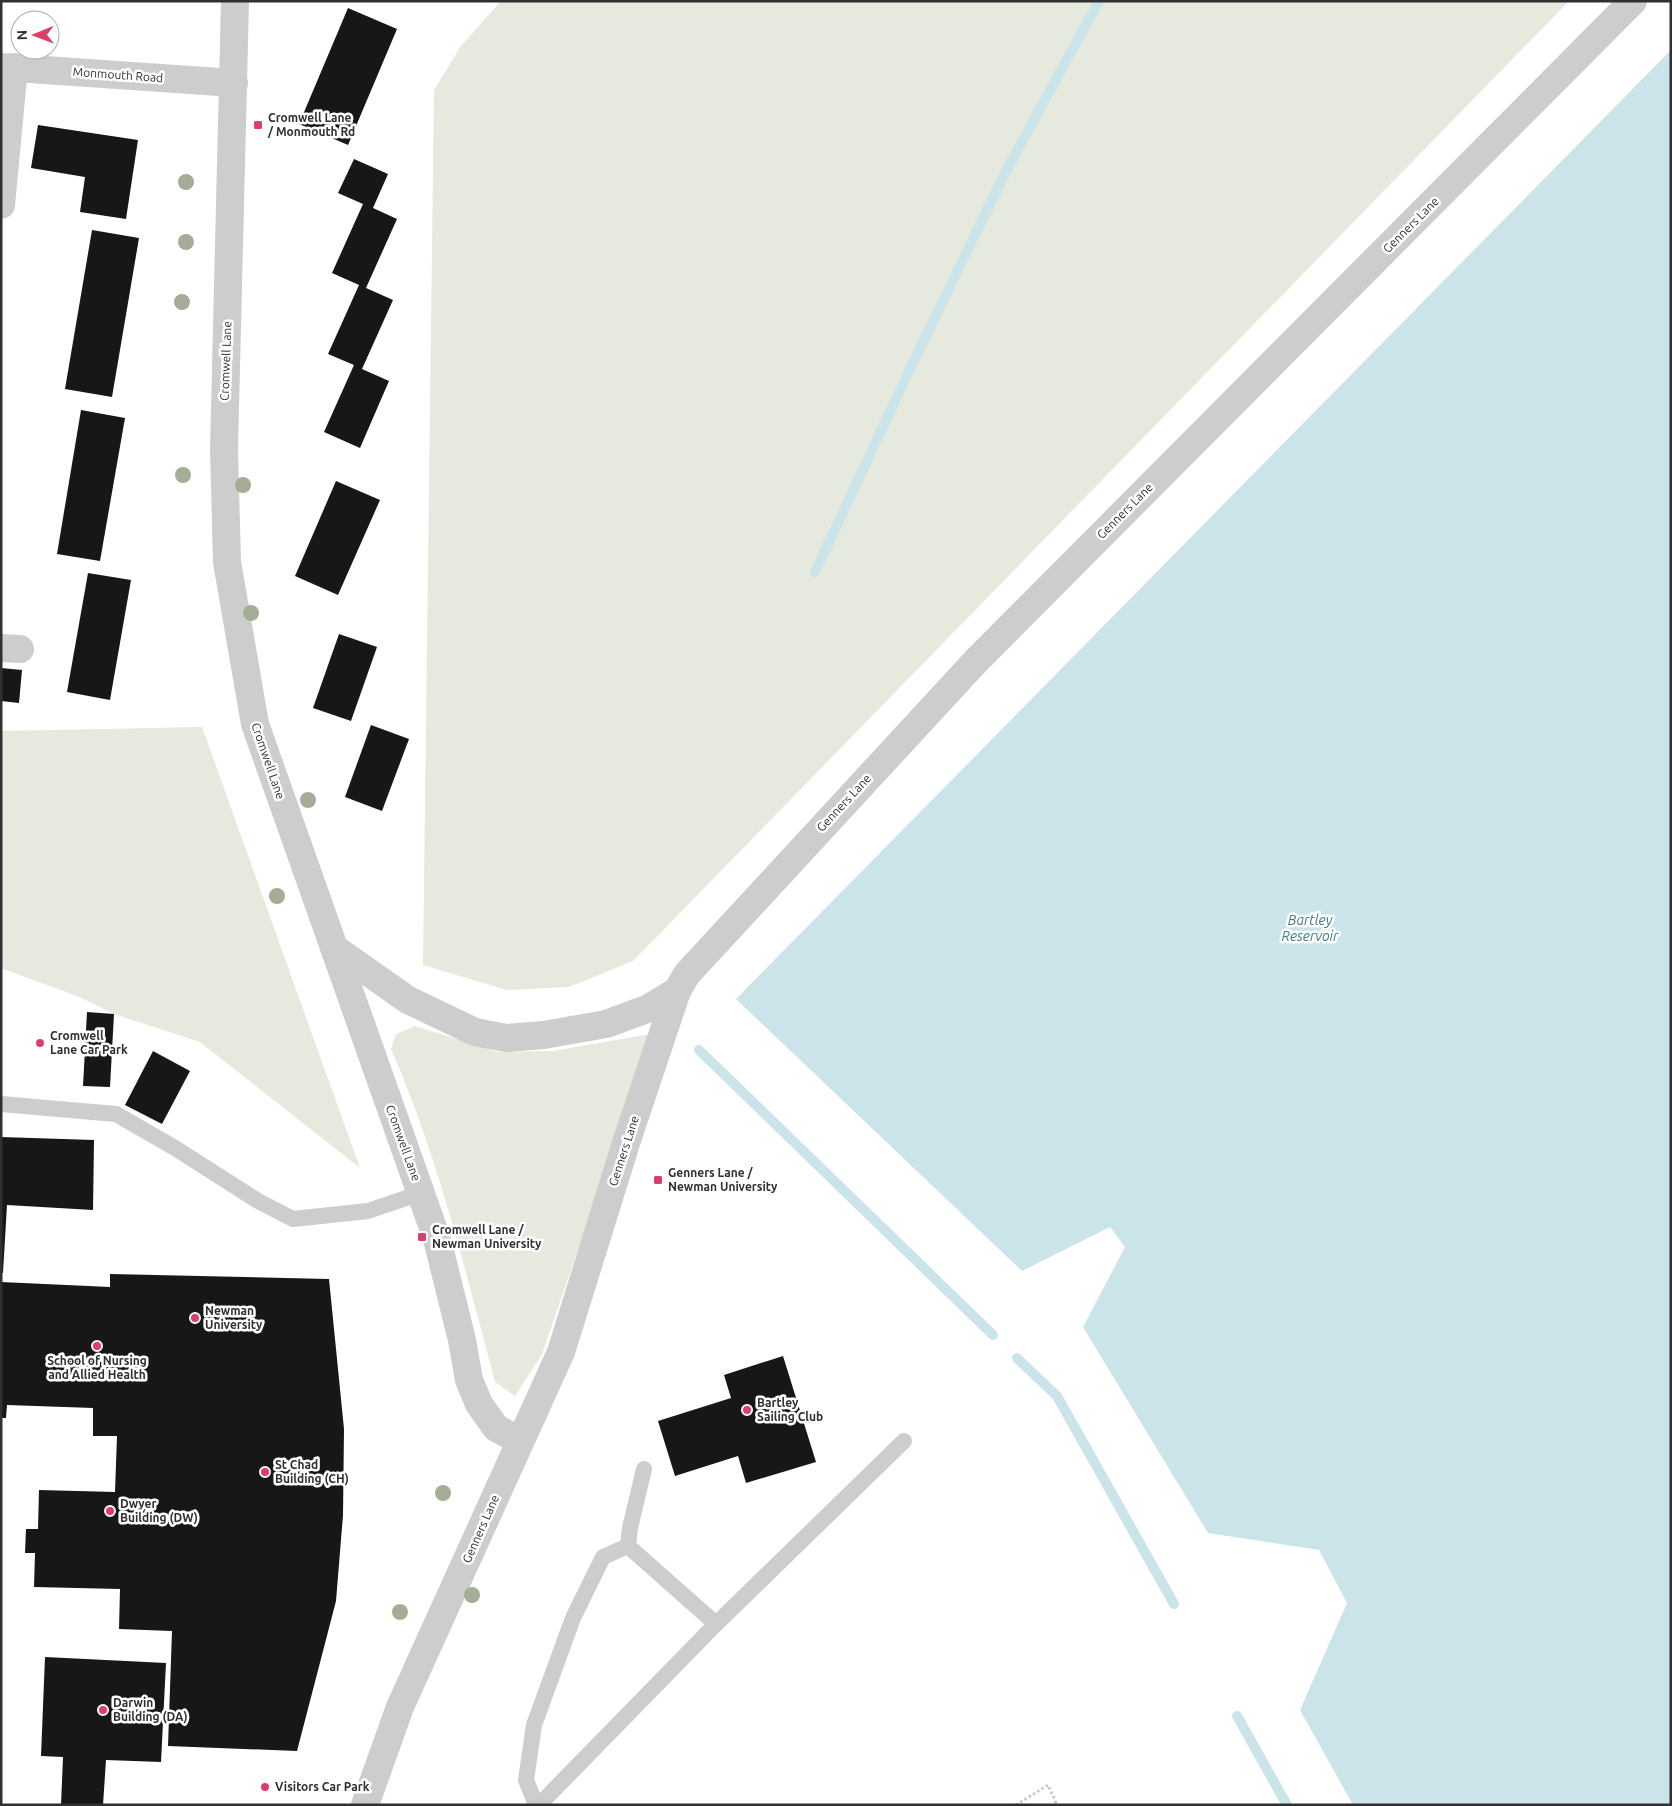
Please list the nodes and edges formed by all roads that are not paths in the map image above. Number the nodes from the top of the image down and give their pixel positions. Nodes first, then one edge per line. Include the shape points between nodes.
1 (235, 1) edge
2 (1633, 1) edge
3 (8, 67) edge
4 (234, 83) junction
5 (1, 205) edge
6 (334, 948) junction
7 (677, 991) junction
8 (1, 1104) edge
9 (421, 1193) junction
10 (520, 1441) junction
11 (904, 1441) dead end
12 (644, 1469) dead end
13 (628, 1546) junction
14 (716, 1624) junction
15 (365, 1805) edge
16 (537, 1805) edge

1 - 4 street, Cromwell Lane
2 - 7 street, Genners Lane via 976,660 687,974
3 - 4 street, Monmouth Road
3 - 5 street
4 - 6 street, Cromwell Lane via 224,448 227,562 255,724
6 - 7 street via 408,1000 475,1032 506,1038 606,1024 647,1009
6 - 9 street, Cromwell Lane
7 - 10 street, Genners Lane via 561,1352
8 - 9 lane via 116,1114 293,1219 368,1211
9 - 10 street, Cromwell Lane via 437,1238 469,1380 479,1404 496,1428
10 - 15 street, Genners Lane via 400,1707
11 - 14 lane
12 - 13 lane
13 - 14 lane
13 - 16 lane via 603,1557 573,1618 537,1716 526,1780
14 - 16 lane

